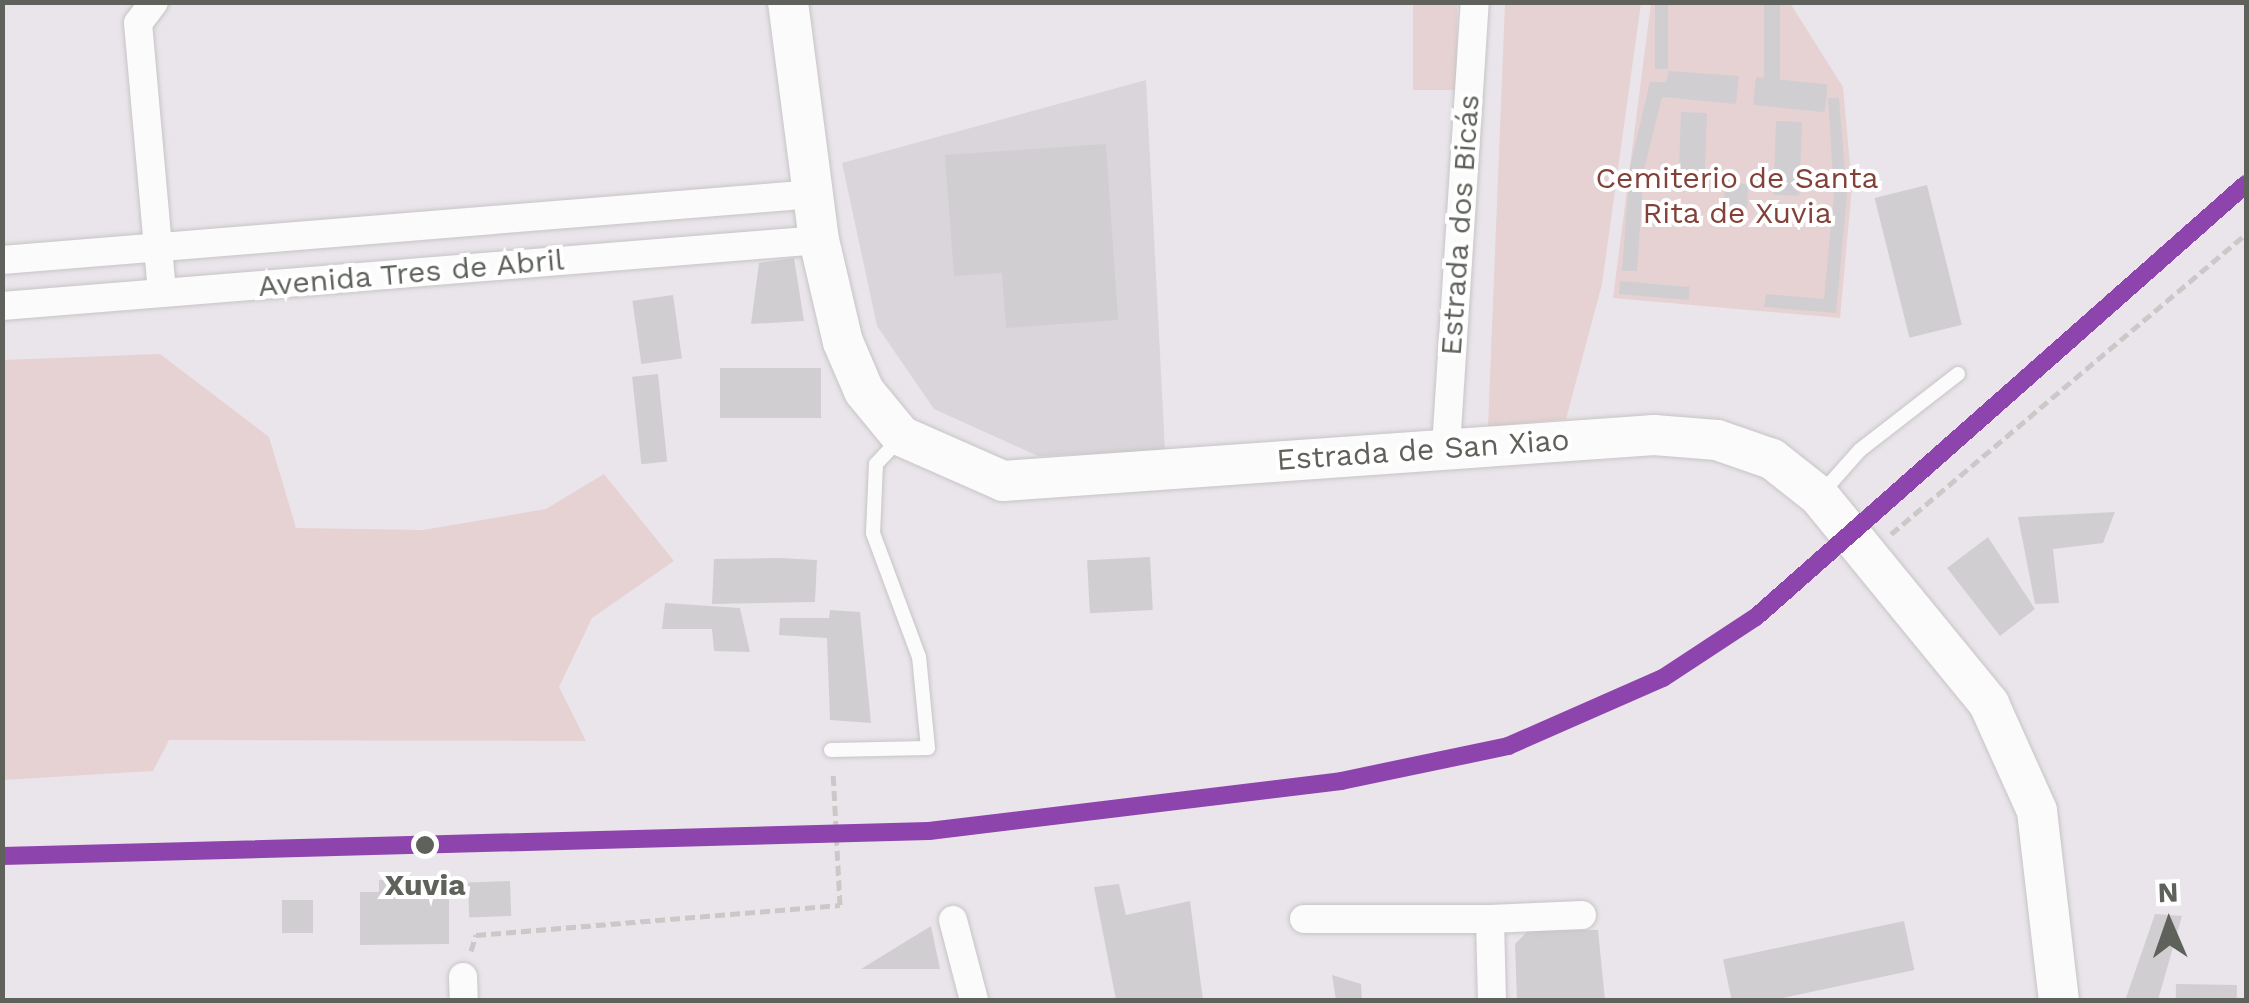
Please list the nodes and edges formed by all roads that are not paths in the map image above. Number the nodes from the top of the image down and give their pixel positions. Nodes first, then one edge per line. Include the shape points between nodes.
1 (154, 2) edge
2 (788, 2) edge
3 (1475, 2) edge
4 (814, 194) junction
5 (819, 240) junction
6 (156, 248) junction
7 (2, 260) edge
8 (162, 293) junction
9 (2, 306) edge
10 (1958, 374) dead end
11 (902, 436) junction
12 (1446, 447) junction
13 (1820, 496) junction
14 (831, 750) road end
15 (1582, 916) dead end
16 (1304, 919) dead end
17 (1490, 919) junction
18 (953, 920) dead end
19 (974, 1000) edge
20 (1492, 1000) edge
21 (2058, 1000) edge

1 - 6 street via 138,23
2 - 4 street, Estrada de San Xiao
3 - 12 street, Estrada dos Bicás
4 - 5 street, Estrada de San Xiao
4 - 6 street, Avenida Tres de Abril
5 - 8 street, Avenida Tres de Abril
5 - 11 street, Estrada de San Xiao via 843,342 864,391
6 - 7 street, Avenida Tres de Abril
6 - 8 street
8 - 9 street, Avenida Tres de Abril
10 - 13 lane via 1860,450
11 - 12 street, Estrada de San Xiao via 1003,481
11 - 14 lane via 876,464 873,533 919,657 928,748
12 - 13 street, Estrada de San Xiao via 1717,440 1772,459
13 - 21 street, Estrada de San Xiao via 1989,704 2037,811
15 - 17 street
16 - 17 street
17 - 20 street
18 - 19 street

